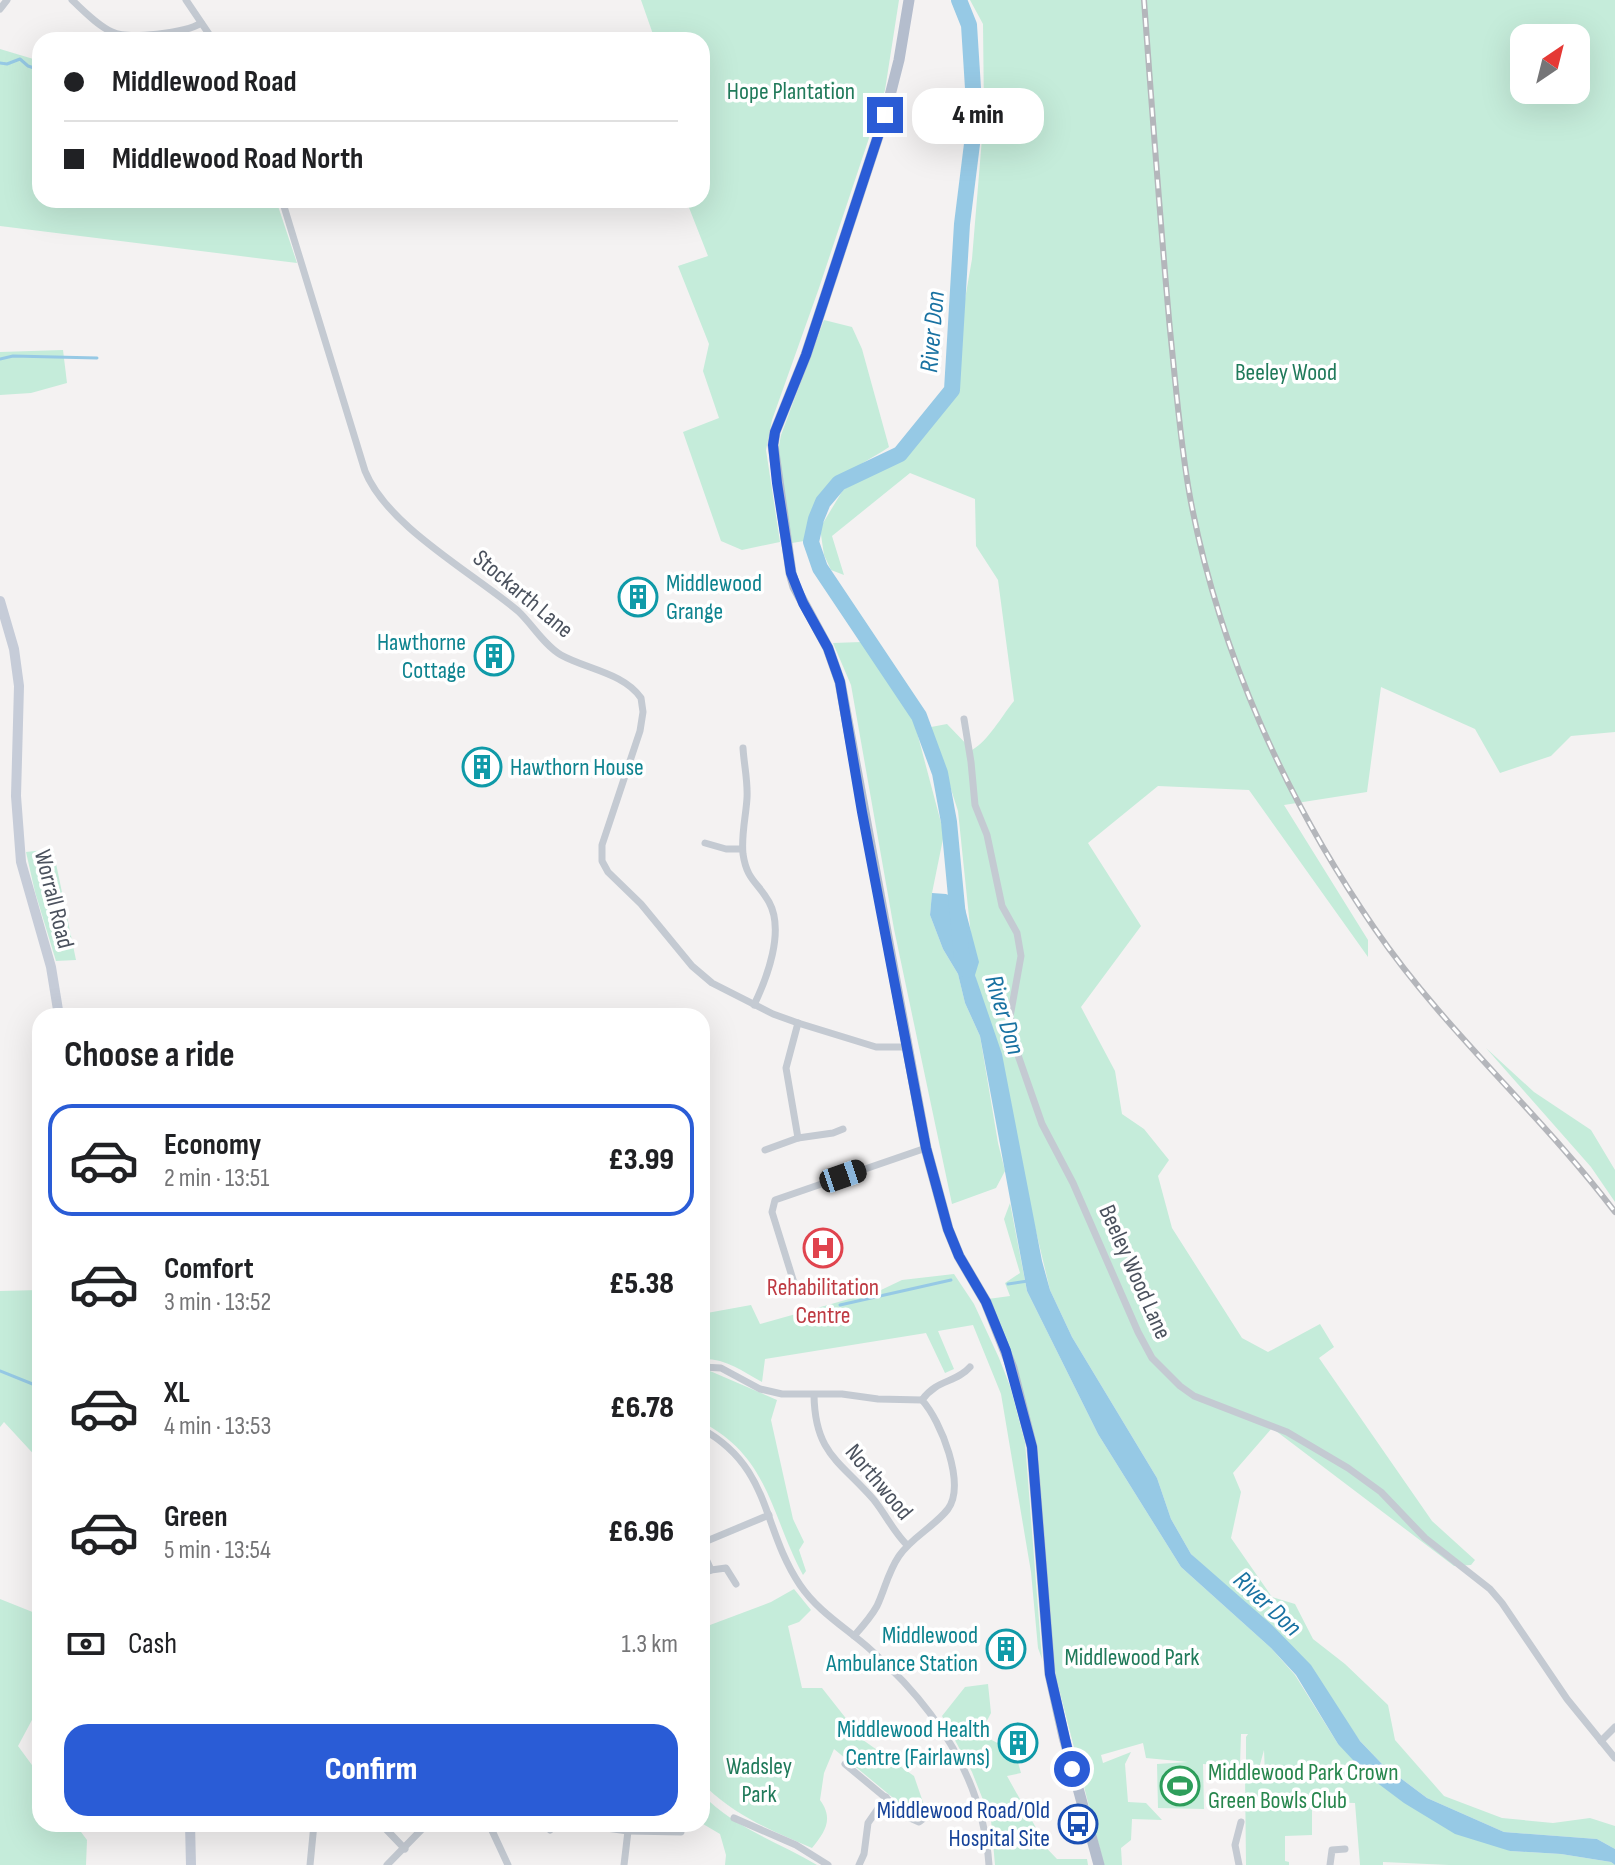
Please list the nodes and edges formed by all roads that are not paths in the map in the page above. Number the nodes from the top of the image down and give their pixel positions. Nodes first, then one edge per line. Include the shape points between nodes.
1 (7, 0) edge
2 (72, 0) edge
3 (186, 0) edge
4 (909, 0) edge
5 (0, 9) edge
6 (201, 23) junction
7 (113, 32) edge
8 (163, 32) edge
9 (207, 32) edge
10 (285, 208) edge
11 (0, 601) edge
12 (964, 719) dead end
13 (743, 748) dead end
14 (705, 843) dead end
15 (742, 849) junction
16 (754, 1005) junction
17 (58, 1008) edge
18 (798, 1023) junction
19 (907, 1047) junction
20 (843, 1129) dead end
21 (798, 1138) junction
22 (926, 1148) junction
23 (765, 1150) dead end
24 (795, 1286) dead end
25 (710, 1367) edge
26 (970, 1367) dead end
27 (814, 1395) junction
28 (922, 1400) junction
29 (710, 1434) edge
30 (769, 1515) junction
31 (710, 1540) edge
32 (907, 1545) junction
33 (711, 1570) edge
34 (736, 1584) dead end
35 (854, 1636) junction
36 (1615, 1727) edge
37 (1601, 1741) junction
38 (1615, 1758) edge
39 (845, 1764) dead end
40 (886, 1797) junction
41 (734, 1818) dead end
42 (923, 1819) dead end
43 (1241, 1822) dead end
44 (190, 1832) edge
45 (313, 1832) edge
46 (389, 1832) edge
47 (420, 1832) edge
48 (492, 1832) edge
49 (628, 1832) edge
50 (405, 1849) junction
51 (1345, 1849) dead end
52 (506, 1864) edge
53 (191, 1865) edge
54 (310, 1865) edge
55 (387, 1865) edge
56 (624, 1865) edge
57 (828, 1865) edge
58 (859, 1865) edge
59 (989, 1865) edge
60 (1099, 1865) edge
61 (1239, 1865) edge
62 (1330, 1865) edge

1 - 5 street
2 - 7 street
3 - 6 street
4 - 19 main road via 885,115 773,445 791,573 840,682
6 - 8 street
6 - 9 street
10 - 16 street, Stockarth Lane via 365,471 378,495 410,527 518,612 558,654 623,682 641,698 640,731 602,845 602,861 703,976
11 - 17 street, Worrall Road via 19,686 16,796 21,862
12 - 37 street, Beeley Wood Lane via 975,805 1021,956 1010,1017 1012,1038 1042,1124 1152,1358 1194,1396 1287,1432 1381,1492 1425,1538 1490,1589
13 - 15 street via 747,795
14 - 15 street
15 - 16 street via 751,882 769,903 774,927 769,969
16 - 18 street, Stockarth Lane
18 - 19 street, Stockarth Lane via 876,1047
18 - 21 street via 786,1068
19 - 22 main road
20 - 21 street
21 - 23 street
22 - 24 street via 775,1200 772,1212
22 - 60 main road via 948,1229 991,1313 1023,1406 1035,1469 1050,1674
25 - 27 street via 760,1389
26 - 28 street via 932,1388
27 - 28 street
27 - 32 street, Northwood via 816,1422 831,1458 876,1503
28 - 32 street via 935,1417 955,1493 946,1512
29 - 30 street via 746,1466
30 - 31 street
30 - 35 street via 800,1585
32 - 35 street via 887,1576 877,1606
33 - 34 street via 726,1568
35 - 59 street via 915,1694 951,1744 978,1803
36 - 37 street
37 - 38 street, Beeley Wood Lane
39 - 40 street
40 - 42 street via 914,1821
40 - 58 street via 868,1823
41 - 57 street
43 - 61 street via 1235,1845
44 - 53 street
45 - 54 street
46 - 50 street
47 - 50 street
48 - 52 street
49 - 56 street
50 - 55 street
51 - 62 street via 1332,1850

